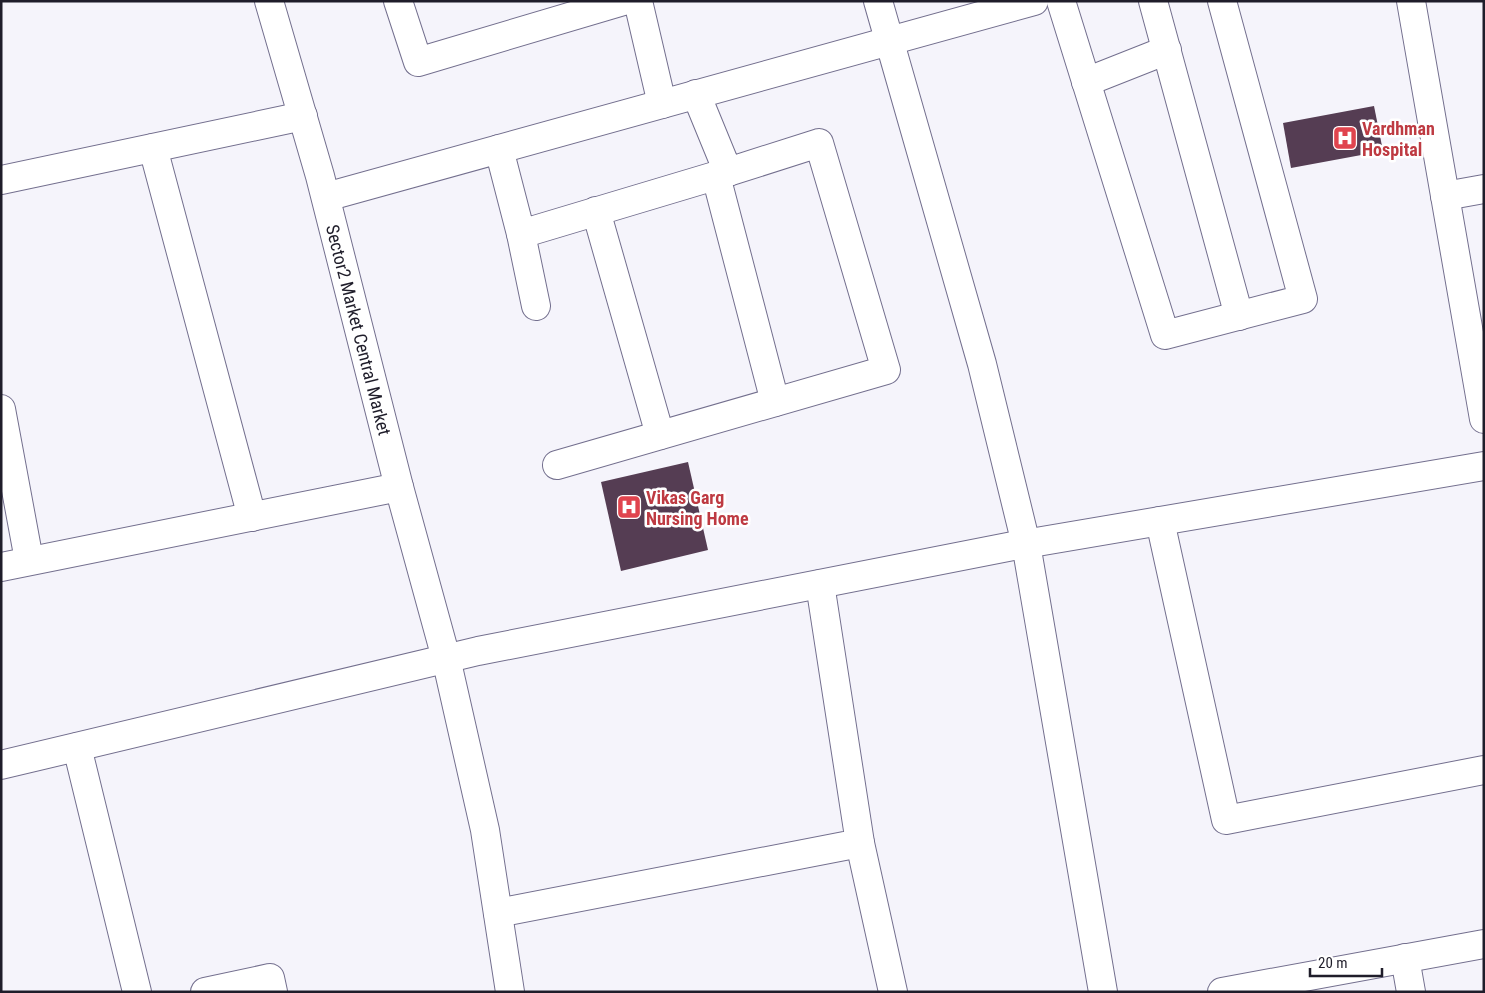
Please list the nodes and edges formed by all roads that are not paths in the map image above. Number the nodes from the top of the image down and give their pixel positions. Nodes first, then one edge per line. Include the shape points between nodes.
1 (269, 1) edge
2 (398, 1) edge
3 (623, 1) edge
4 (638, 1) edge
5 (878, 1) edge
6 (1034, 1) edge
7 (1061, 1) edge
8 (1153, 1) edge
9 (1222, 1) edge
10 (1411, 1) edge
11 (890, 40) junction
12 (1167, 50) junction
13 (1086, 82) junction
14 (696, 94) junction
15 (662, 104) junction
16 (303, 116) junction
17 (153, 148) junction
18 (499, 149) junction
19 (722, 174) junction
20 (1, 180) edge
21 (1484, 188) edge
22 (1445, 196) junction
23 (326, 197) junction
24 (596, 211) junction
25 (521, 234) junction
26 (536, 306) dead end
27 (1239, 316) junction
28 (776, 402) junction
29 (1, 409) edge
30 (1484, 419) edge
31 (660, 436) junction
32 (557, 465) dead end
33 (1484, 466) edge
34 (399, 487) junction
35 (252, 517) junction
36 (1160, 521) junction
37 (1026, 544) junction
38 (29, 560) junction
39 (1, 567) edge
40 (820, 584) junction
41 (446, 658) junction
42 (77, 747) junction
43 (1, 765) edge
44 (1484, 770) edge
45 (860, 843) junction
46 (498, 913) junction
47 (1484, 944) edge
48 (1405, 958) junction
49 (137, 992) edge
50 (206, 992) edge
51 (273, 992) edge
52 (510, 992) edge
53 (893, 992) edge
54 (1103, 992) edge
55 (1222, 992) edge
56 (1411, 992) edge

1 - 16 street, Sector2 Market Central Market
2 - 3 street via 418,62
4 - 15 street
5 - 11 street
6 - 11 street
7 - 13 street
8 - 12 street
9 - 27 street via 1303,299
10 - 22 street
11 - 14 street
11 - 37 street via 982,364
12 - 13 street
12 - 27 street
13 - 27 street via 1165,335
14 - 15 street
14 - 19 street
15 - 18 street
16 - 17 street
16 - 23 street, Sector2 Market Central Market
17 - 20 street
17 - 35 street
18 - 23 street
18 - 25 street
19 - 24 street
19 - 28 street
19 - 28 street via 819,143 886,370
21 - 22 street
22 - 30 street
23 - 34 street, Sector2 Market Central Market
24 - 25 street
24 - 31 street
25 - 26 street
28 - 31 street
29 - 38 street
31 - 32 street
33 - 36 street
34 - 35 street
34 - 41 street, Sector2 Market Central Market
35 - 38 street
36 - 37 street
36 - 44 street via 1226,820
37 - 40 street
37 - 54 street
38 - 39 street
40 - 41 street
40 - 45 street
41 - 42 street
41 - 46 street, Sector2 Market Central Market via 485,830
42 - 43 street
42 - 49 street
45 - 46 street
45 - 53 street
46 - 52 street, Sector2 Market Central Market
47 - 48 street
48 - 55 street
48 - 56 street
50 - 51 street via 270,978

